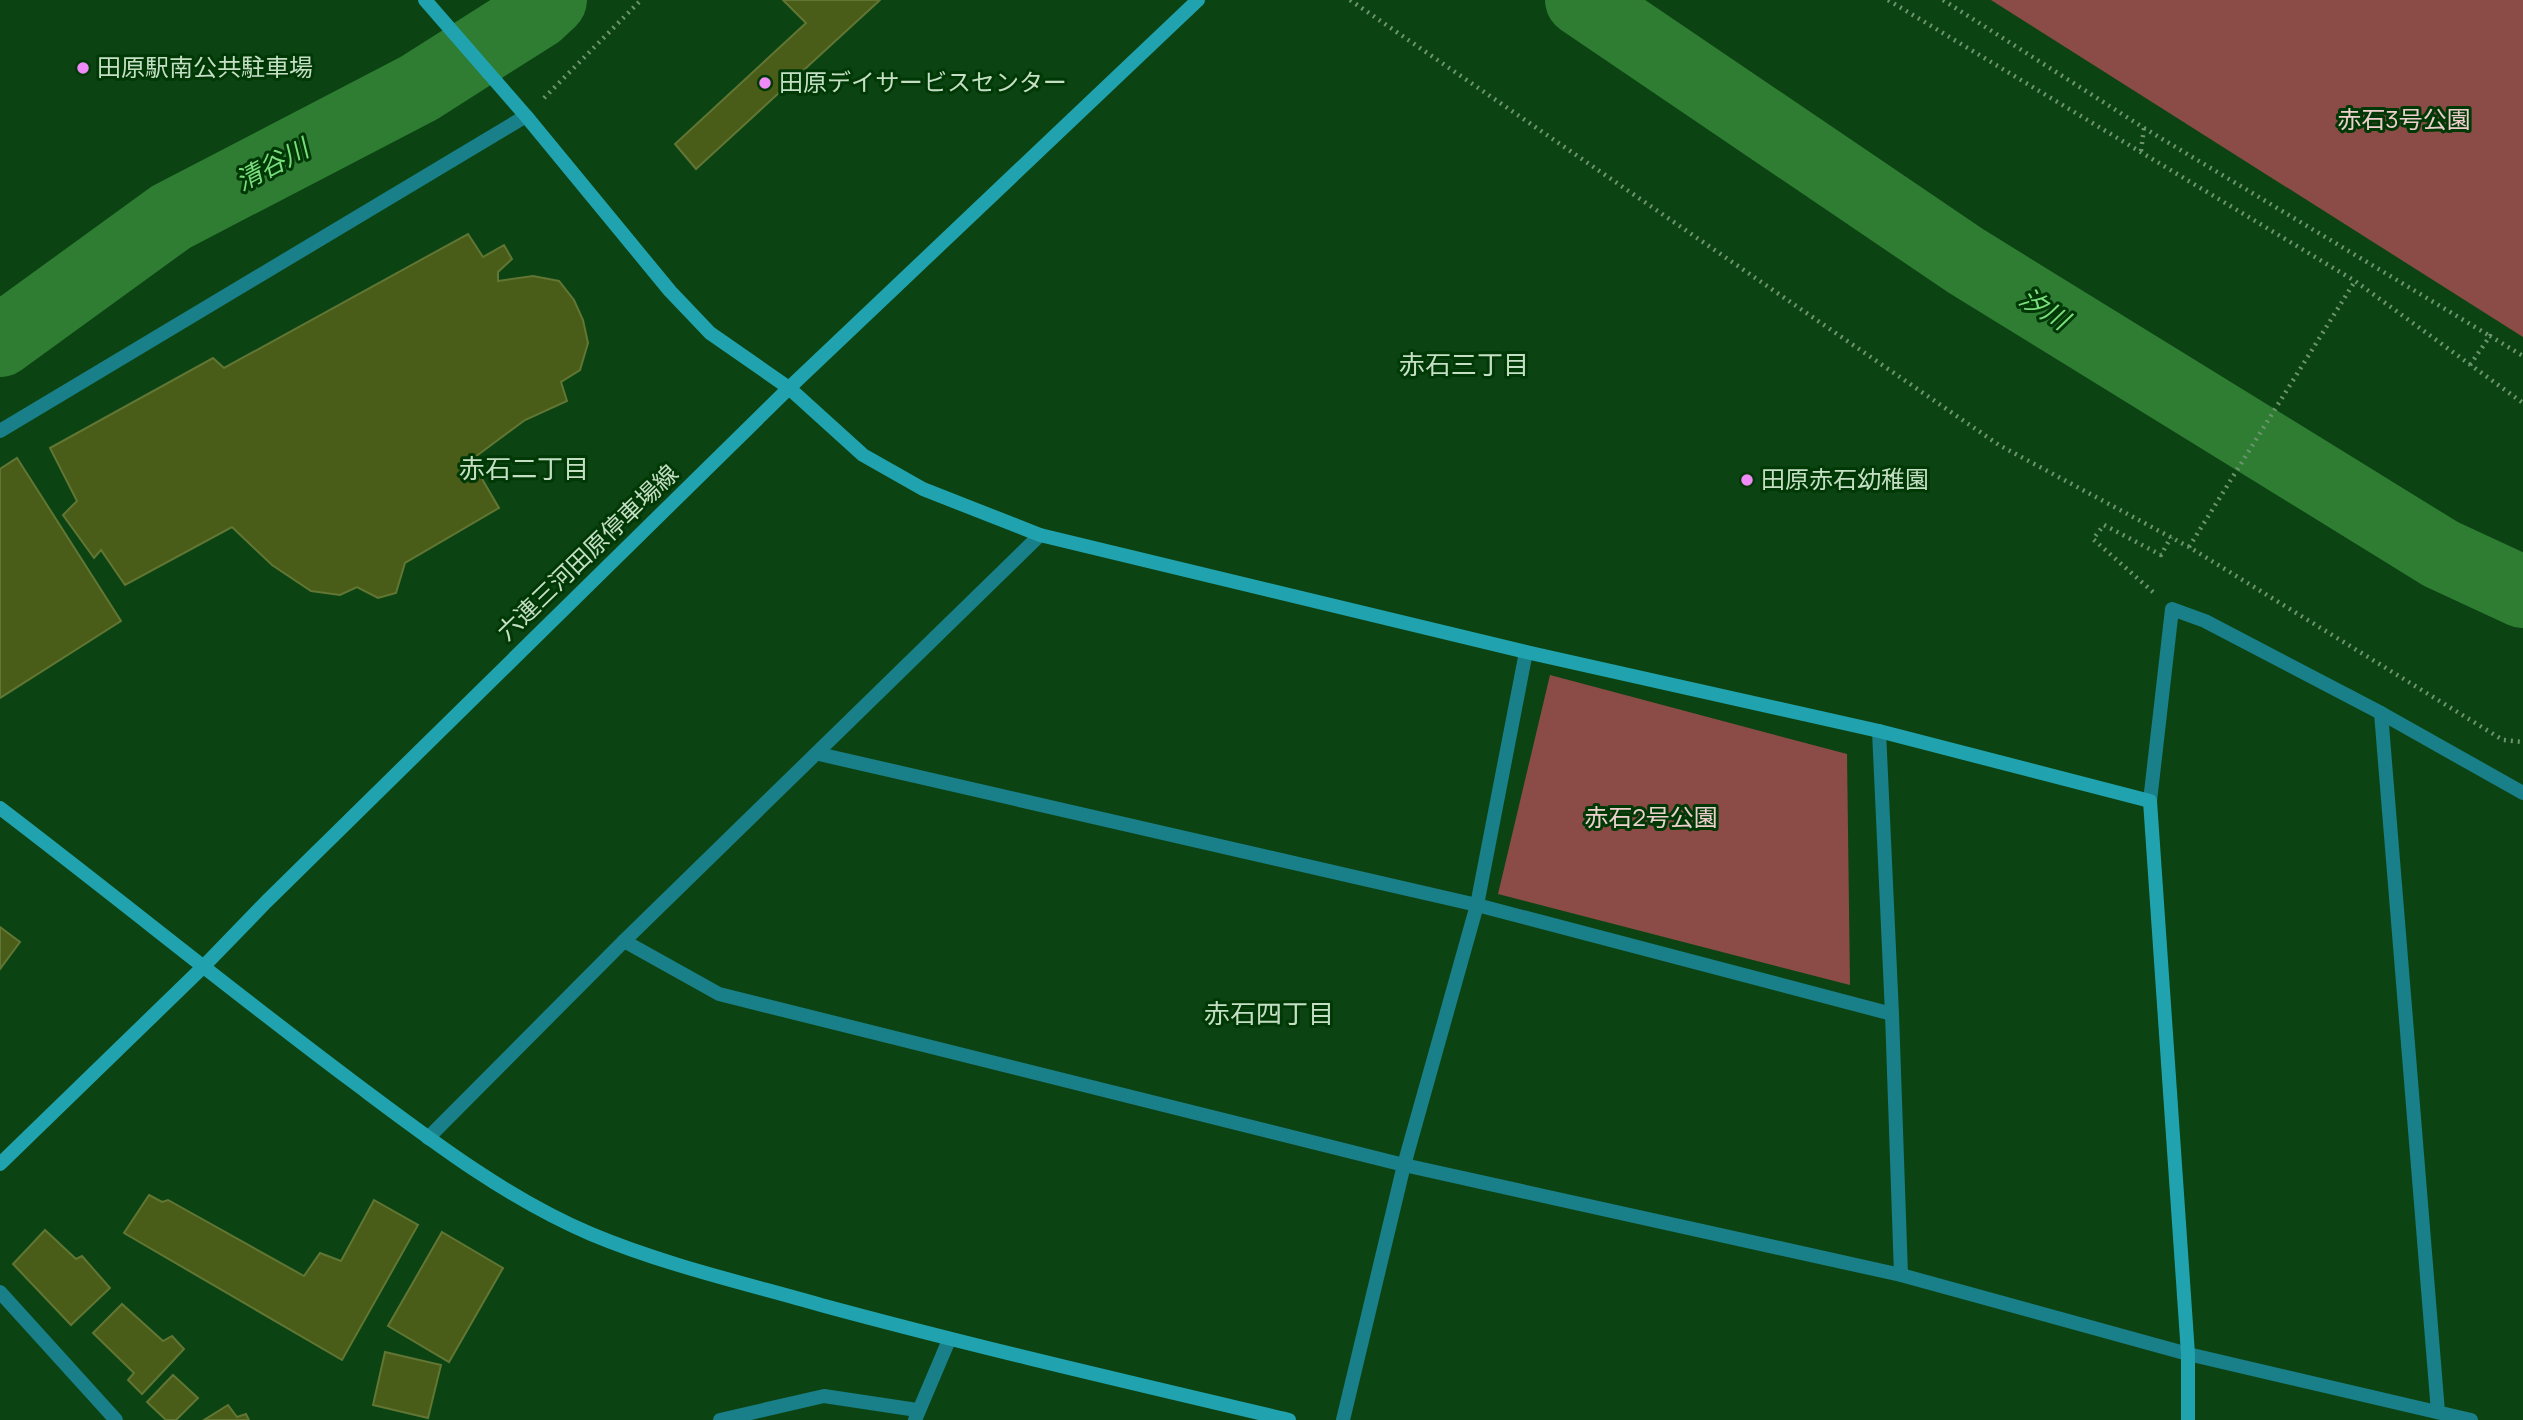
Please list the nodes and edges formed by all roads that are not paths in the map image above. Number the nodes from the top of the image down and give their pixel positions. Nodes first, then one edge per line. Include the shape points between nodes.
1 (1198, 0) edge
2 (426, 1) edge
3 (526, 116) junction
4 (789, 388) junction
5 (0, 431) edge
6 (1040, 535) junction
7 (1526, 653) junction
8 (2381, 713) junction
9 (1879, 731) junction
10 (818, 754) junction
11 (2523, 793) edge
12 (2150, 801) junction
13 (0, 808) edge
14 (1476, 905) junction
15 (624, 941) junction
16 (204, 966) junction
17 (1892, 1014) junction
18 (428, 1138) junction
19 (0, 1164) edge
20 (1404, 1164) junction
21 (1901, 1275) junction
22 (0, 1292) edge
23 (949, 1340) junction
24 (2188, 1354) junction
25 (2438, 1412) junction
26 (916, 1415) edge
27 (116, 1420) edge
28 (720, 1420) edge
29 (1289, 1420) edge
30 (1343, 1420) edge
31 (2188, 1420) edge
32 (2470, 1420) edge

1 - 4 street, 六連三河田原停車場線
2 - 3 street
3 - 4 street via 702,325
3 - 5 street
4 - 6 street via 863,455 923,489
4 - 16 street, 六連三河田原停車場線
6 - 7 street
6 - 10 street
7 - 9 street
7 - 14 street
8 - 11 street
8 - 12 street via 2205,621 2172,609
8 - 25 street
9 - 12 street
9 - 17 street
10 - 14 street
10 - 15 street
12 - 24 street
13 - 16 street
14 - 17 street
14 - 20 street
15 - 18 street
15 - 20 street via 719,994
16 - 18 street
16 - 19 street, 六連三河田原停車場線
17 - 21 street
18 - 23 street via 514,1194 589,1233 677,1265
20 - 21 street
20 - 30 street
21 - 24 street
22 - 27 street
23 - 26 street
23 - 29 street
24 - 25 street
24 - 31 street
25 - 32 street
26 - 28 street via 824,1396

